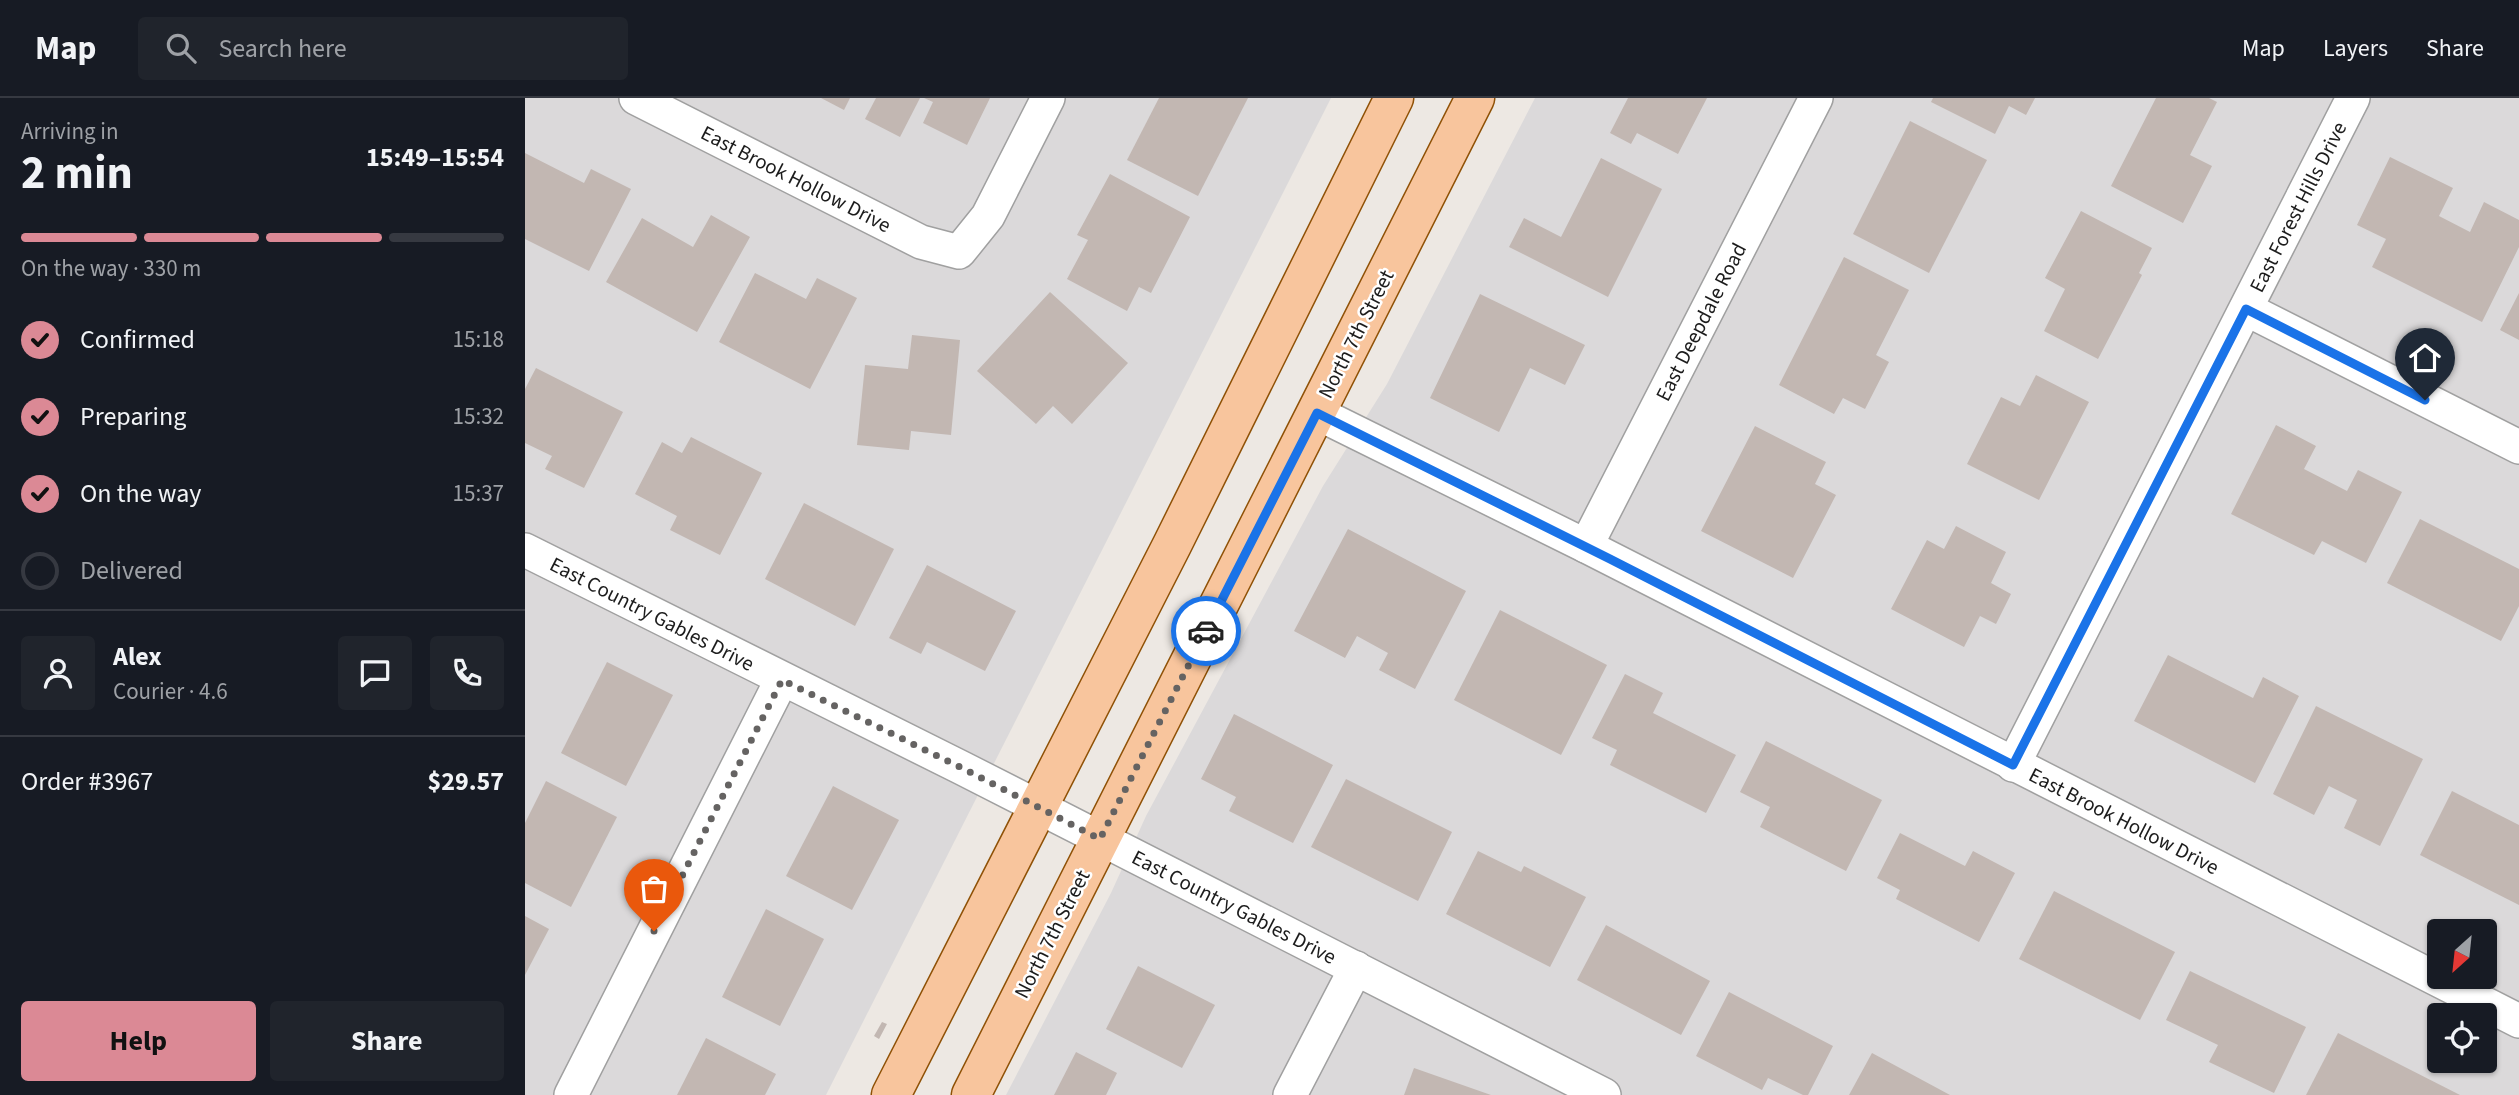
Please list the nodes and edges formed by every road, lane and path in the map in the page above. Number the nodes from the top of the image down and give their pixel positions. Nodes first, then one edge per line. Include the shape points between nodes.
1 (636, 98) edge
2 (1048, 98) edge
3 (1394, 98) edge
4 (1475, 98) edge
5 (1816, 98) edge
6 (2353, 98) edge
7 (2246, 309) junction
8 (1317, 413) junction
9 (2519, 447) edge
10 (1586, 547) junction
11 (525, 550) edge
12 (782, 680) junction
13 (2013, 765) junction
14 (1038, 807) junction
15 (1100, 839) junction
16 (1356, 968) junction
17 (2519, 1021) edge
18 (571, 1095) edge
19 (891, 1095) edge
20 (971, 1095) edge
21 (1290, 1095) edge
22 (1604, 1095) edge

1 - 2 street, East Brook Hollow Drive via 921,242 959,252 988,216
3 - 14 main road
4 - 8 main road, North 7th Street
5 - 10 street, East Deepdale Road
6 - 7 street, East Forest Hills Drive
7 - 9 street
7 - 13 street, East Forest Hills Drive
8 - 10 street, East Brook Hollow Drive
8 - 15 main road, North 7th Street
10 - 13 street, East Brook Hollow Drive
11 - 12 street, East Country Gables Drive
12 - 14 street, East Country Gables Drive
12 - 18 street
13 - 17 street, East Brook Hollow Drive
14 - 15 street, East Country Gables Drive
14 - 19 main road
15 - 16 street, East Country Gables Drive
15 - 20 main road, North 7th Street
16 - 21 street
16 - 22 street, East Country Gables Drive

